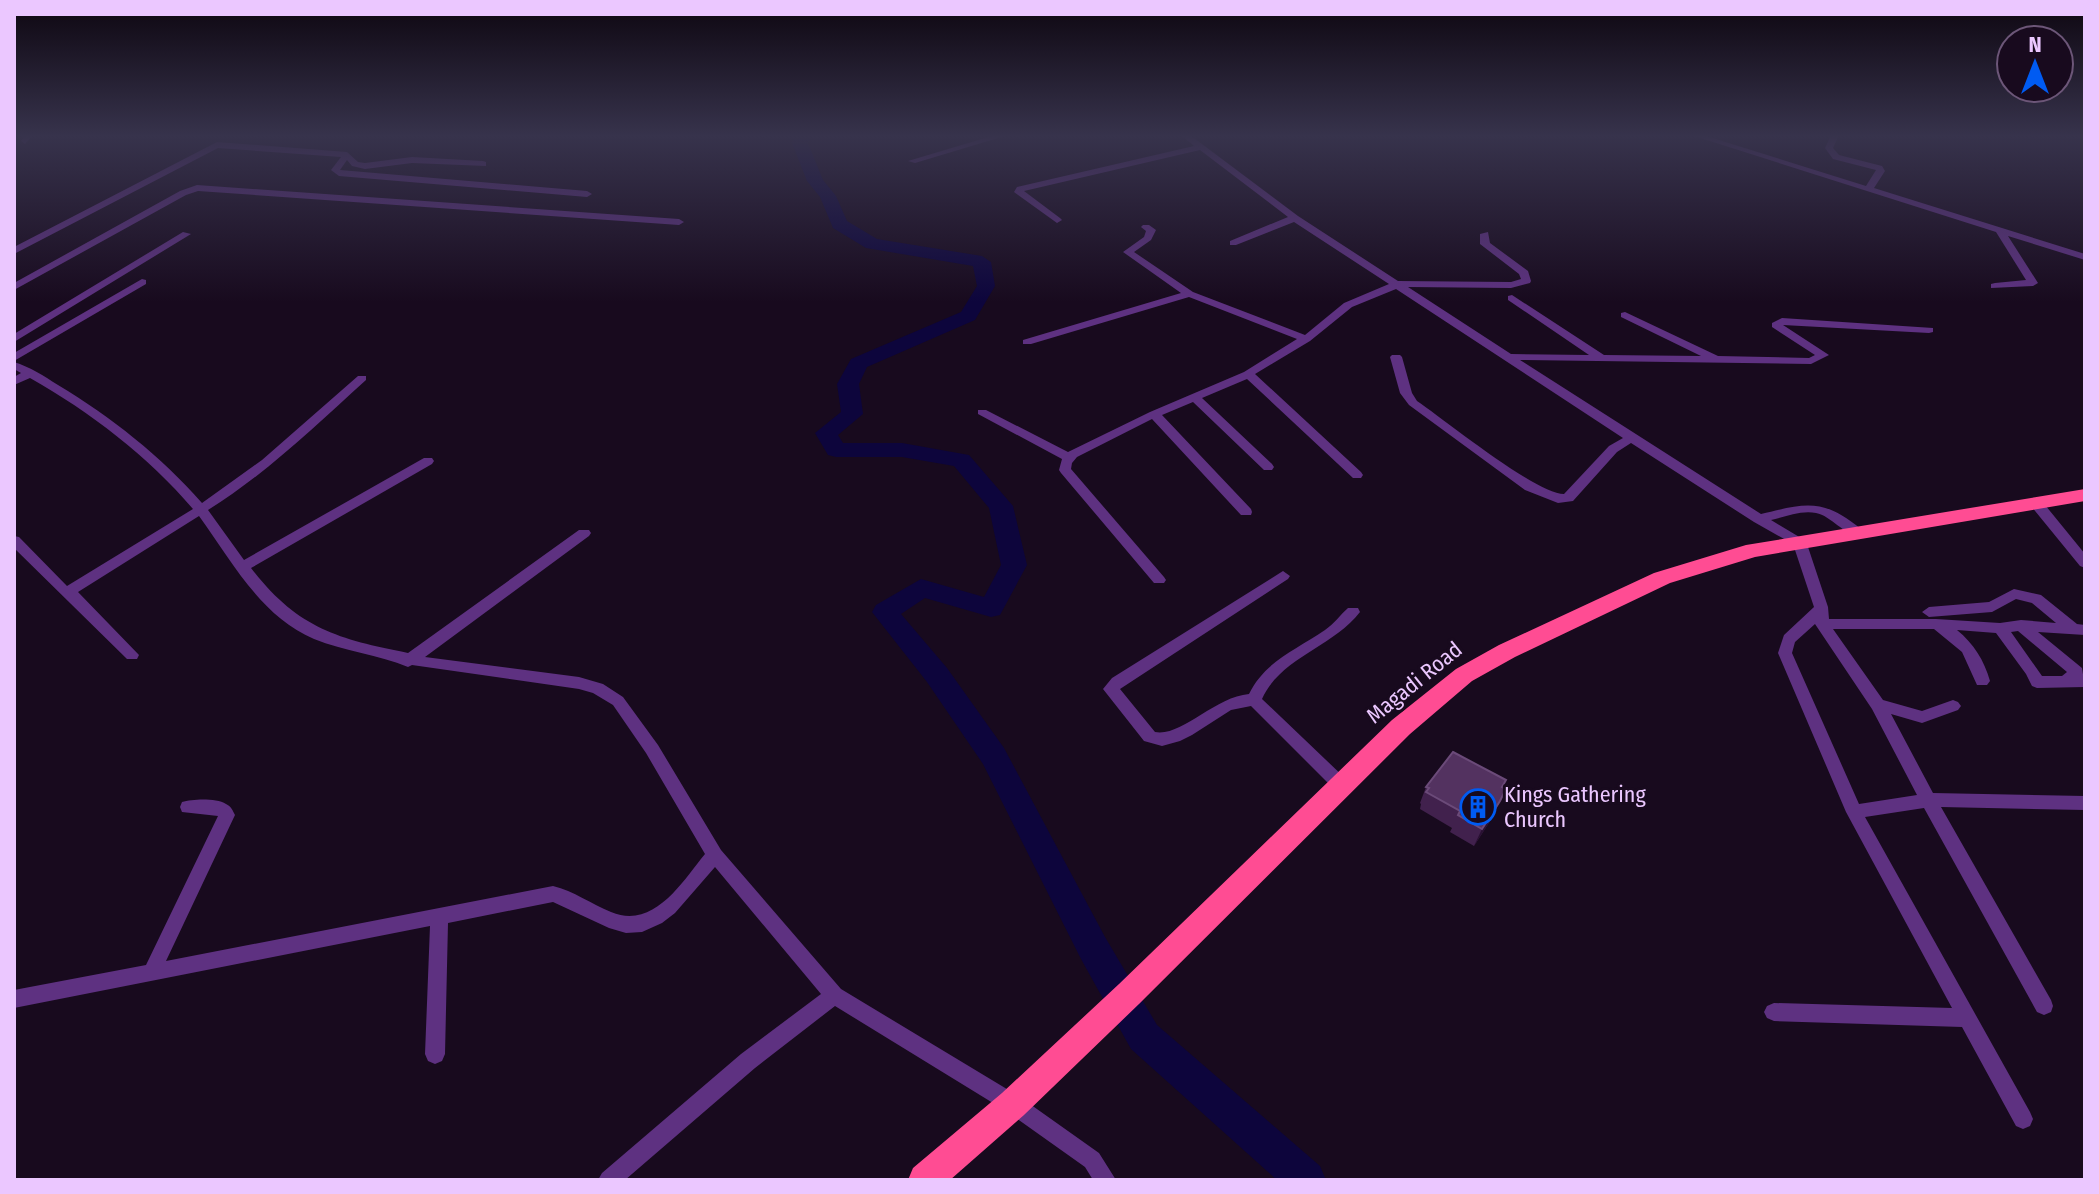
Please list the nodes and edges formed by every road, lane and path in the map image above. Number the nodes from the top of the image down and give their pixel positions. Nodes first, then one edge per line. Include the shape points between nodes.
1 (129, 191) edge
2 (189, 191) edge
3 (236, 191) edge
4 (548, 191) edge
5 (1019, 191) edge
6 (1259, 191) edge
7 (1878, 191) edge
8 (587, 194) dead end
9 (1295, 218) junction
10 (1057, 220) dead end
11 (679, 222) dead end
12 (1146, 227) dead end
13 (1999, 229) junction
14 (186, 234) dead end
15 (1485, 234) dead end
16 (1233, 243) dead end
17 (14, 251) edge
18 (2085, 257) edge
19 (142, 282) dead end
20 (1399, 284) junction
21 (1995, 286) dead end
22 (14, 287) edge
23 (1189, 294) junction
24 (1512, 298) dead end
25 (1625, 315) dead end
26 (1929, 330) dead end
27 (14, 339) edge
28 (1306, 339) junction
29 (1027, 342) dead end
30 (1506, 355) junction
31 (1396, 357) dead end
32 (14, 358) edge
33 (1603, 359) junction
34 (1718, 360) junction
35 (14, 365) edge
36 (30, 373) junction
37 (1248, 374) junction
38 (362, 378) dead end
39 (14, 382) edge
40 (1196, 398) junction
41 (982, 412) dead end
42 (1154, 414) junction
43 (1631, 438) junction
44 (1069, 458) junction
45 (428, 461) dead end
46 (1268, 467) dead end
47 (1357, 475) dead end
48 (2085, 495) edge
49 (2036, 503) junction
50 (200, 508) junction
51 (1246, 512) dead end
52 (1759, 519) junction
53 (1856, 532) junction
54 (584, 533) dead end
55 (14, 540) edge
56 (1799, 541) junction
57 (2085, 563) edge
58 (241, 568) junction
59 (1283, 576) dead end
60 (1159, 580) dead end
61 (66, 593) junction
62 (1992, 607) junction
63 (1353, 612) dead end
64 (1821, 615) junction
65 (1932, 618) junction
66 (2011, 626) junction
67 (2081, 631) edge
68 (132, 655) dead end
69 (408, 661) junction
70 (2066, 680) junction
71 (1982, 681) dead end
72 (2085, 681) edge
73 (2085, 689) edge
74 (1254, 700) junction
75 (1878, 705) junction
76 (1953, 706) dead end
77 (1341, 785) junction
78 (1928, 800) junction
79 (2085, 803) edge
80 (188, 807) dead end
81 (1854, 812) junction
82 (715, 855) junction
83 (439, 915) junction
84 (152, 971) junction
85 (834, 995) junction
86 (14, 999) edge
87 (2044, 1006) dead end
88 (1774, 1012) dead end
89 (1968, 1018) junction
90 (435, 1054) dead end
91 (1013, 1104) junction
92 (2023, 1119) dead end
93 (609, 1180) edge
94 (925, 1180) edge
95 (1105, 1180) edge

1 - 17 street
2 - 22 street
3 - 11 street
4 - 8 street
5 - 10 street
6 - 9 street
7 - 13 street
9 - 16 street
9 - 20 street
12 - 23 street via 1151,230 1148,238 1126,251
13 - 18 street
13 - 21 street via 2033,283
14 - 27 street
15 - 20 street via 1485,244 1524,273 1526,281
19 - 32 street
20 - 28 street via 1348,305
20 - 30 street
23 - 28 street
23 - 29 street
24 - 33 street
25 - 34 street
26 - 34 street via 1782,321 1777,322 1779,328 1823,355 1811,361
28 - 37 street
30 - 33 street
30 - 43 street
31 - 43 street via 1413,403 1548,497 1568,498 1613,449
33 - 34 street
35 - 36 street
36 - 39 street
36 - 50 street via 148,455
37 - 40 street
37 - 47 street
38 - 50 street via 266,463
40 - 42 street
40 - 46 street
41 - 44 street
42 - 44 street
42 - 51 street
43 - 52 street
44 - 60 street via 1065,470
45 - 58 street
48 - 49 highway, Magadi Road
49 - 53 highway, Magadi Road
49 - 57 street
50 - 58 street
50 - 61 street
52 - 53 street via 1818,507
52 - 56 street
53 - 56 highway, Magadi Road
54 - 69 street
55 - 61 street
56 - 64 street
56 - 77 highway, Magadi Road via 1662,578 1507,651 1464,675
58 - 69 street via 285,614 310,631
59 - 74 street via 1111,687 1158,741 1171,740 1224,704
61 - 68 street
62 - 65 street
62 - 66 street
62 - 67 street via 2014,594 2028,596
63 - 74 street via 1280,664 1259,684
64 - 65 street
64 - 75 street
64 - 81 street via 1791,635 1785,653
65 - 66 street
65 - 71 street via 1973,655
66 - 67 street
66 - 70 street via 2037,682
66 - 70 street via 2077,672
69 - 82 street via 598,688 618,701
70 - 72 street
70 - 73 street
74 - 77 street
75 - 76 street via 1922,717
75 - 78 street
77 - 91 highway, Magadi Road
78 - 79 street
78 - 81 street
78 - 87 street
80 - 84 street via 222,809 227,815
81 - 89 street
82 - 83 street via 657,919 638,926 609,920 569,897 553,894
82 - 85 street
83 - 84 street
83 - 90 street
84 - 86 street
85 - 91 street
85 - 93 street
88 - 89 street
89 - 92 street
91 - 94 highway, Magadi Road
91 - 95 street via 1092,1160

